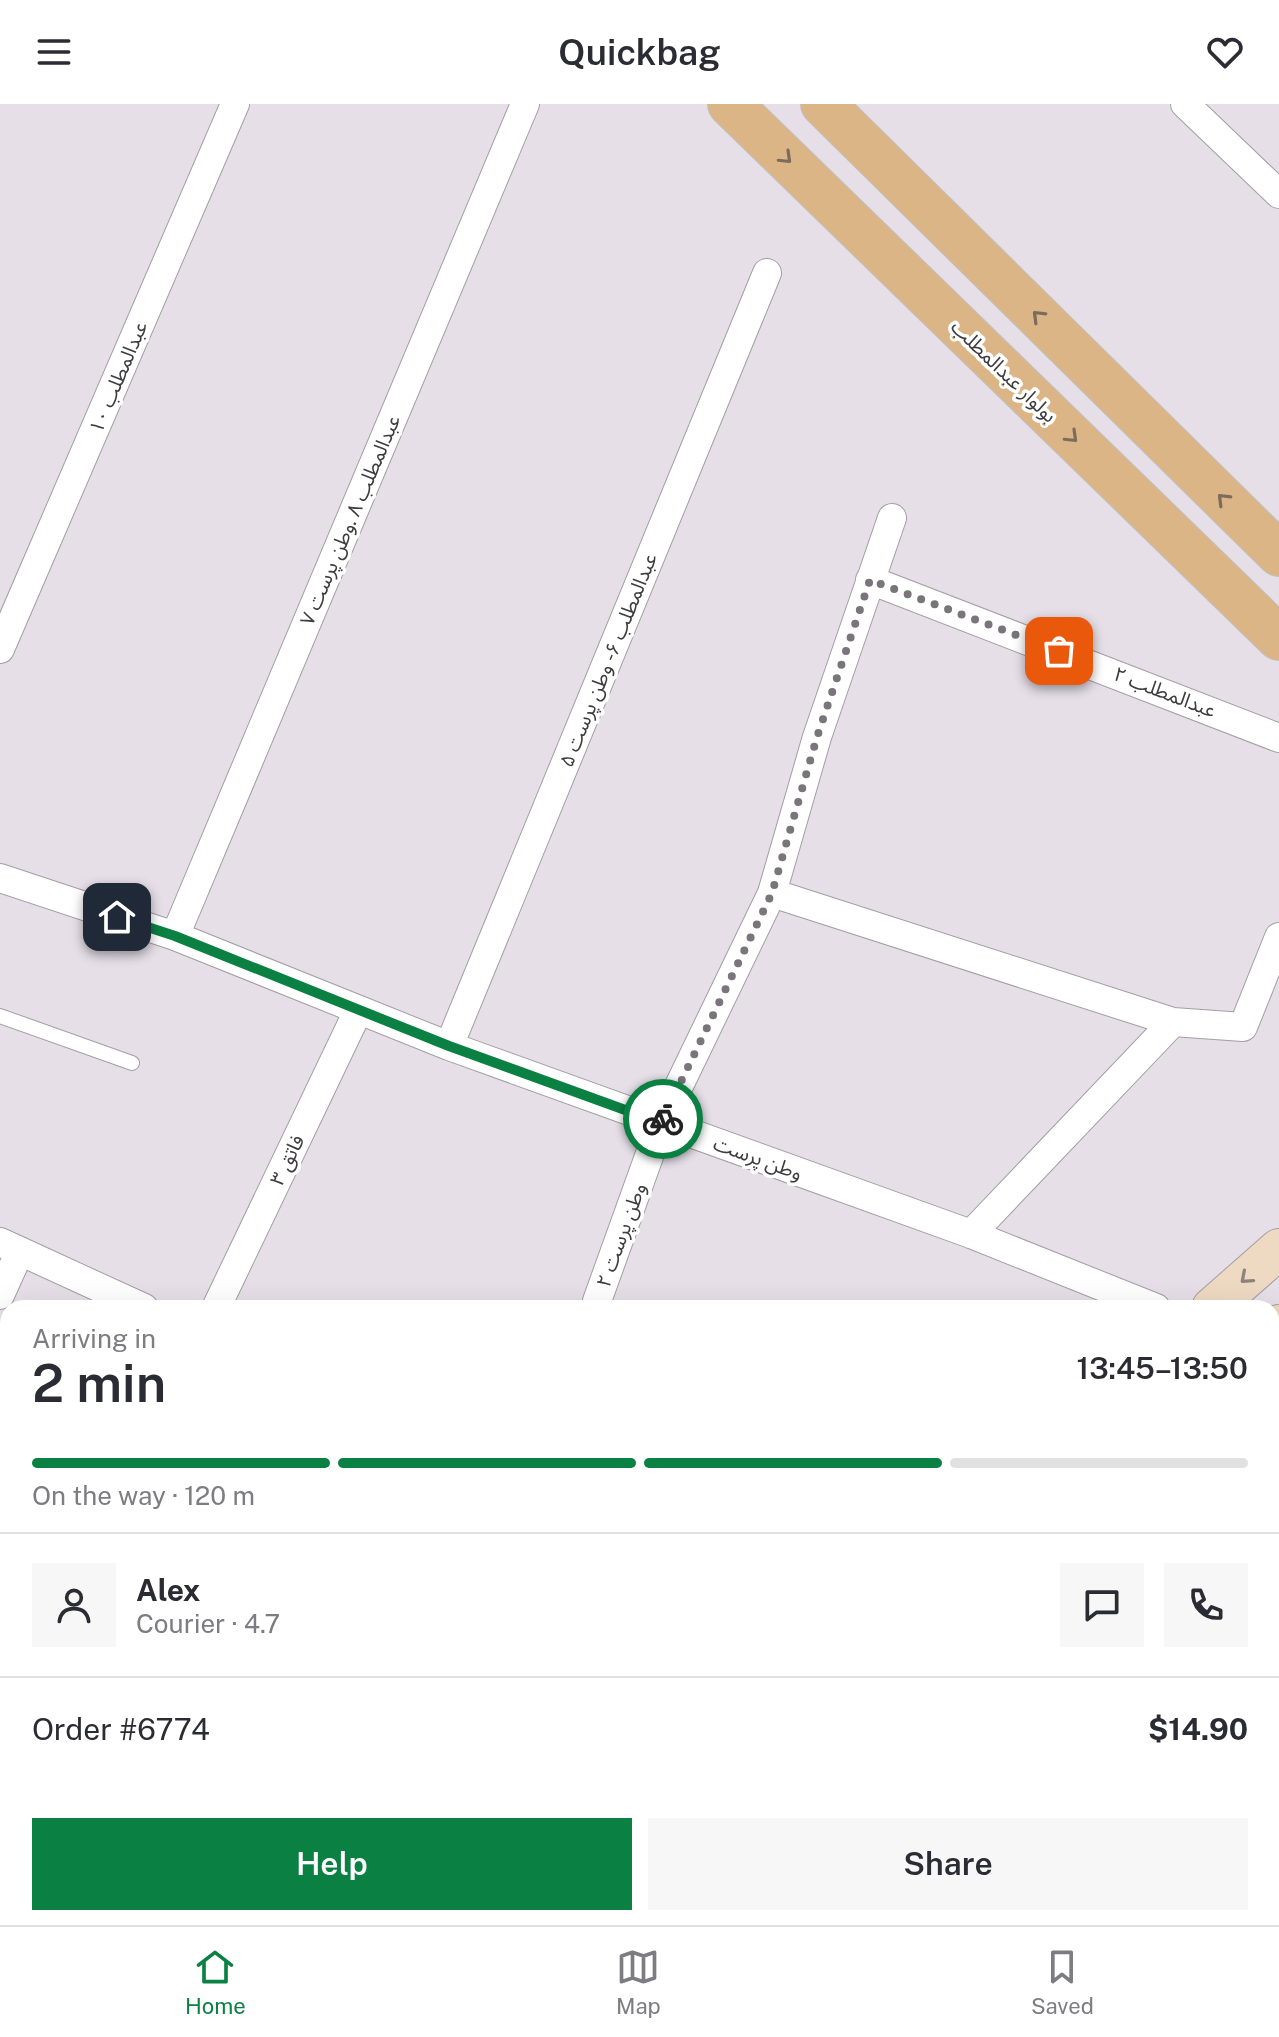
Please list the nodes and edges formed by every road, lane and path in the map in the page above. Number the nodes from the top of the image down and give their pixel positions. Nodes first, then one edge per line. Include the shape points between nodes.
1 (235, 104) edge
2 (525, 104) edge
3 (730, 104) edge
4 (823, 104) edge
5 (1185, 104) edge
6 (1279, 194) edge
7 (767, 273) dead end
8 (892, 518) dead end
9 (1279, 554) edge
10 (870, 580) junction
11 (1279, 638) edge
12 (0, 649) edge
13 (1279, 738) edge
14 (0, 878) edge
15 (772, 893) junction
16 (175, 936) junction
17 (1279, 937) edge
18 (358, 1011) junction
19 (0, 1016) edge
20 (1173, 1022) junction
21 (449, 1046) junction
22 (132, 1063) dead end
23 (661, 1123) junction
24 (971, 1234) junction
25 (10, 1247) edge
26 (1279, 1249) edge
27 (0, 1295) edge
28 (126, 1300) edge
29 (220, 1300) edge
30 (597, 1300) edge
31 (1136, 1300) edge
32 (1221, 1300) edge

1 - 12 street, عبدالمطلب ۱۰
2 - 16 street, عبدالمطلب ۸ .وطن پرست ۷
3 -> 11 main road, بولوار عبدالمطلب
9 -> 4 main road
5 - 6 street
7 - 21 street, عبدالمطلب ۶ - وطن پرست ۵
8 - 10 street, وطن پرست ۲
10 - 13 street, عبدالمطلب ۲
10 - 15 street, وطن پرست ۲
14 - 16 street, وطن پرست
15 - 20 street
15 - 23 street, وطن پرست ۲
16 - 18 street, وطن پرست
17 - 20 street via 1243,1027
18 - 21 street, وطن پرست
18 - 29 street, فاتق ۳
19 - 22 lane
20 - 24 street
21 - 23 street, وطن پرست
23 - 24 street, وطن پرست
23 - 30 street, وطن پرست ۲
24 - 31 street, وطن پرست
25 - 27 street
25 - 28 street
26 -> 32 main road

